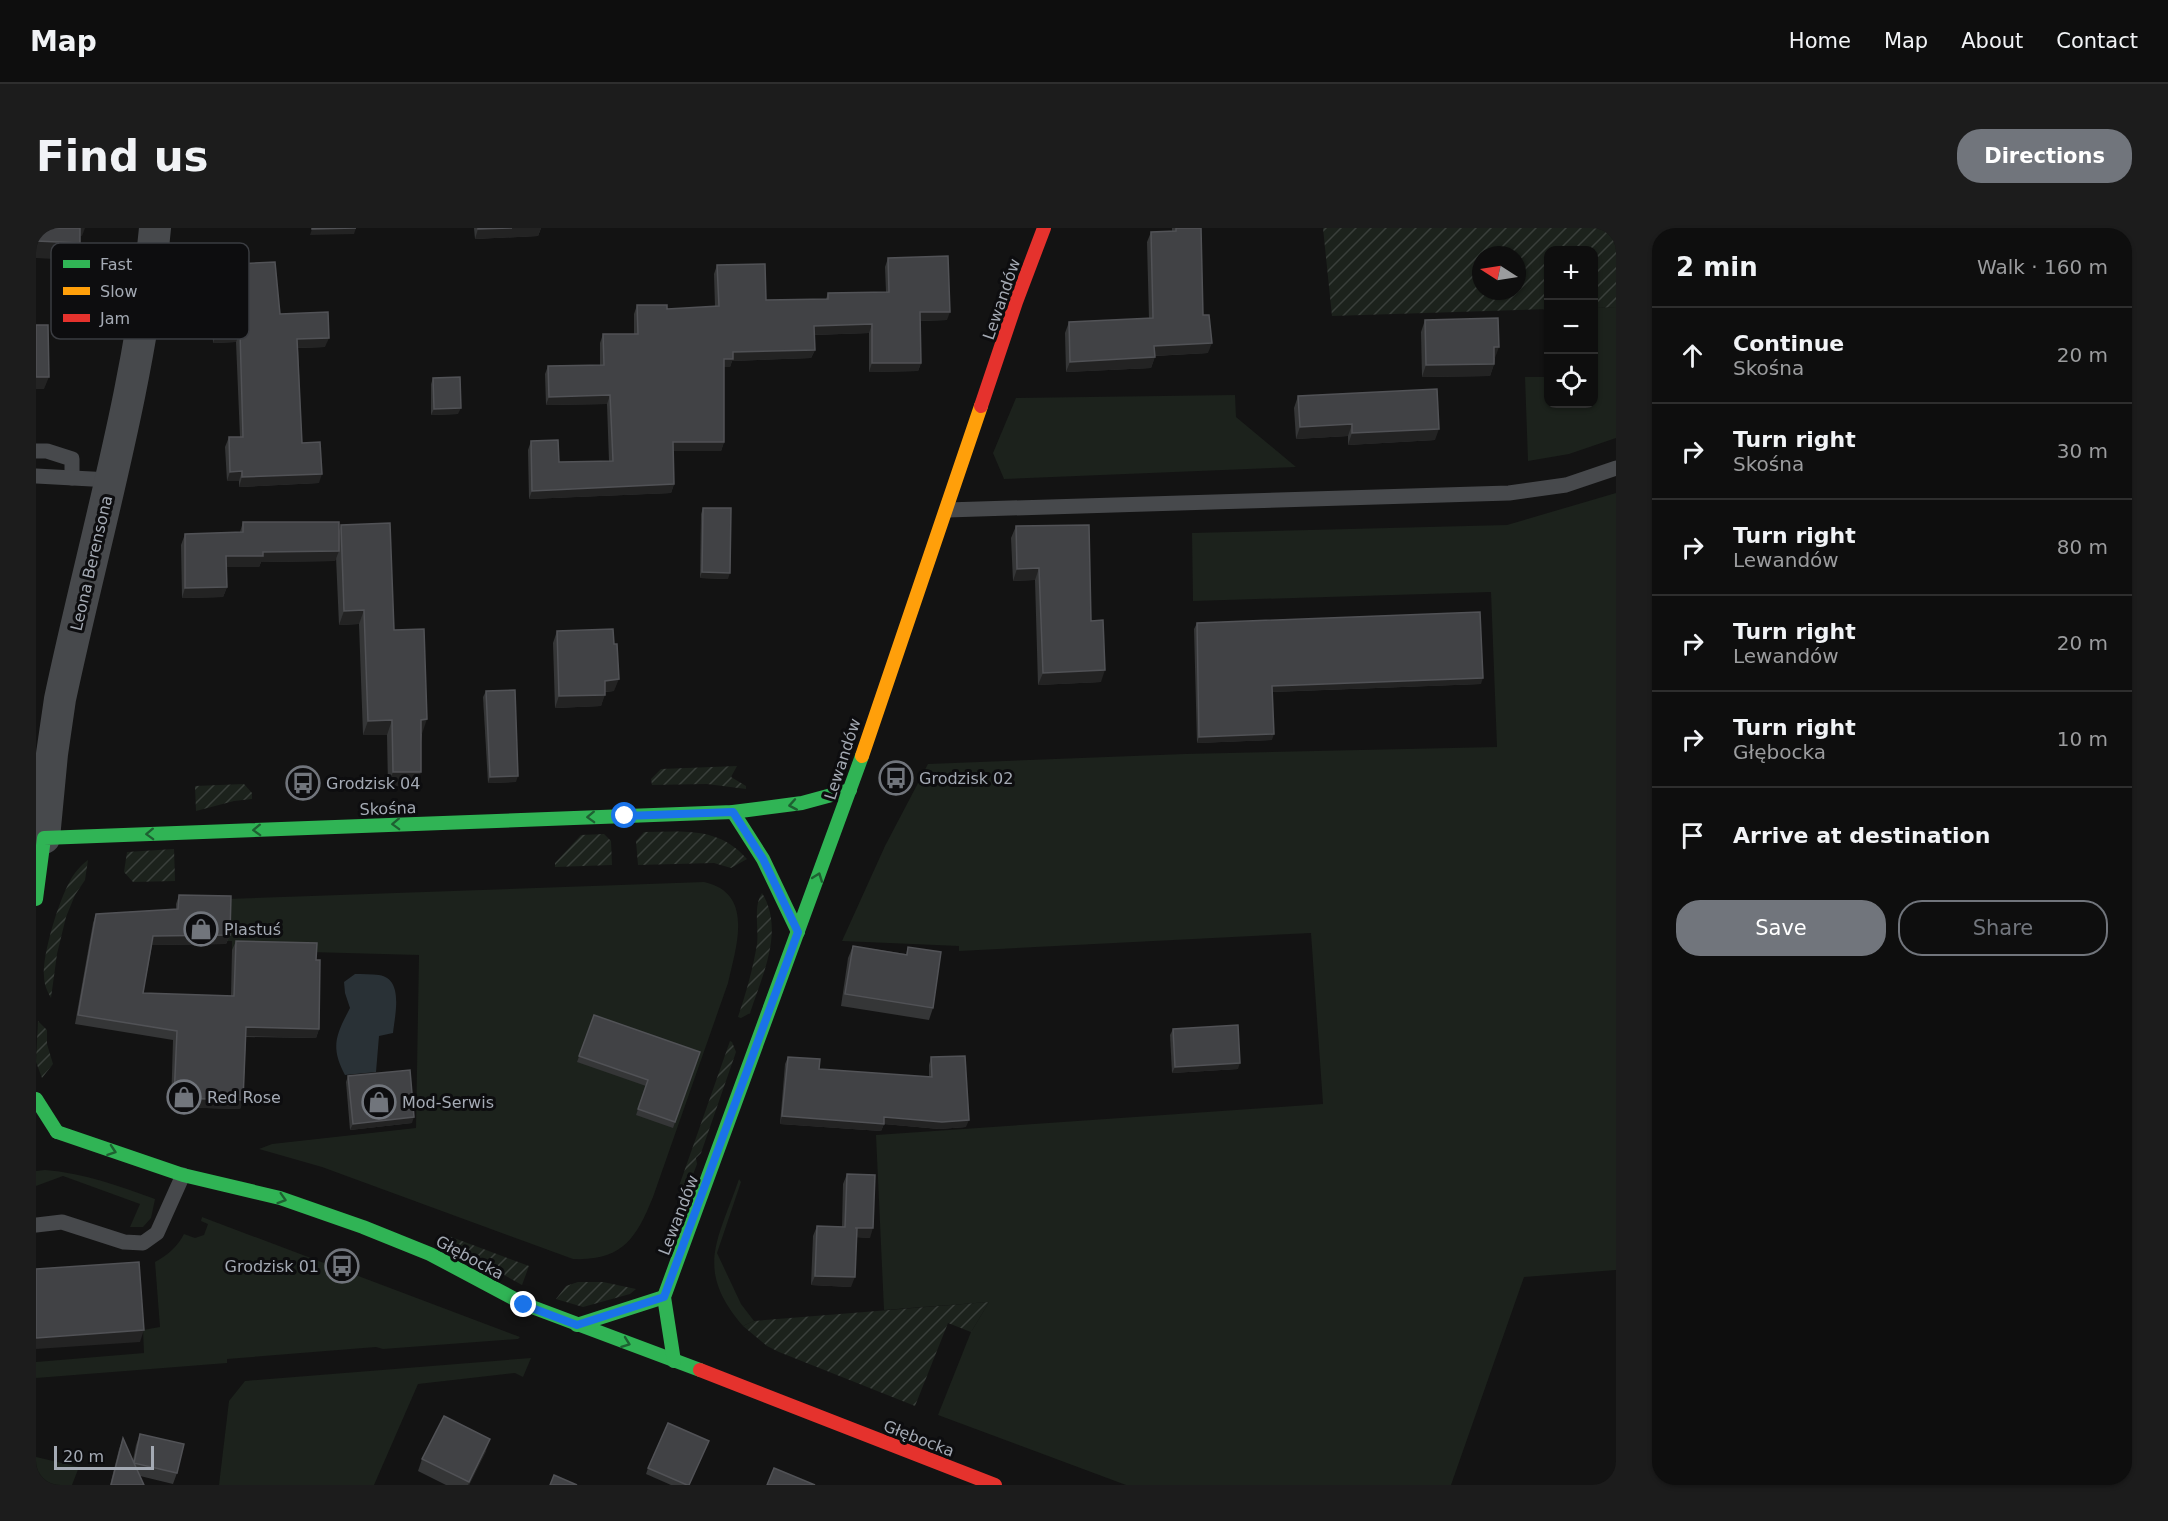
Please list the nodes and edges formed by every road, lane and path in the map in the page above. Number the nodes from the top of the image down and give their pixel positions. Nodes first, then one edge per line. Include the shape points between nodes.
1 (155, 228) edge
2 (1044, 228) edge
3 (154, 243) edge
4 (139, 339) edge
5 (36, 451) edge
6 (1616, 468) edge
7 (36, 476) edge
8 (72, 478) junction
9 (110, 480) junction
10 (946, 510) junction
11 (850, 790) junction
12 (733, 812) junction
13 (44, 838) junction
14 (36, 899) edge
15 (798, 932) junction
16 (36, 1099) edge
17 (183, 1175) junction
18 (36, 1226) edge
19 (664, 1297) junction
20 (577, 1325) junction
21 (674, 1361) junction
22 (995, 1485) edge

1 - 3 street, Leona Berensona
2 - 10 street, Lewandów
4 - 9 street, Leona Berensona
5 - 8 lane via 72,459
6 - 10 lane via 1566,485 1509,493
7 - 8 lane
8 - 9 lane
9 - 13 street, Leona Berensona via 60,699
10 - 11 street, Lewandów
11 -> 12 street, Skośna via 802,803
15 -> 11 street, Lewandów
12 -> 13 street, Skośna
12 - 15 street via 763,859
13 - 14 street, Leona Berensona
15 - 19 street, Lewandów
16 -> 17 street, Głębocka via 52,1134
17 - 18 lane via 158,1233 143,1243 124,1242 62,1222
17 -> 20 street, Głębocka via 280,1197 363,1227 430,1254 524,1305
19 - 20 street
19 - 21 street, Lewandów
20 -> 21 street, Głębocka
21 - 22 street, Głębocka

